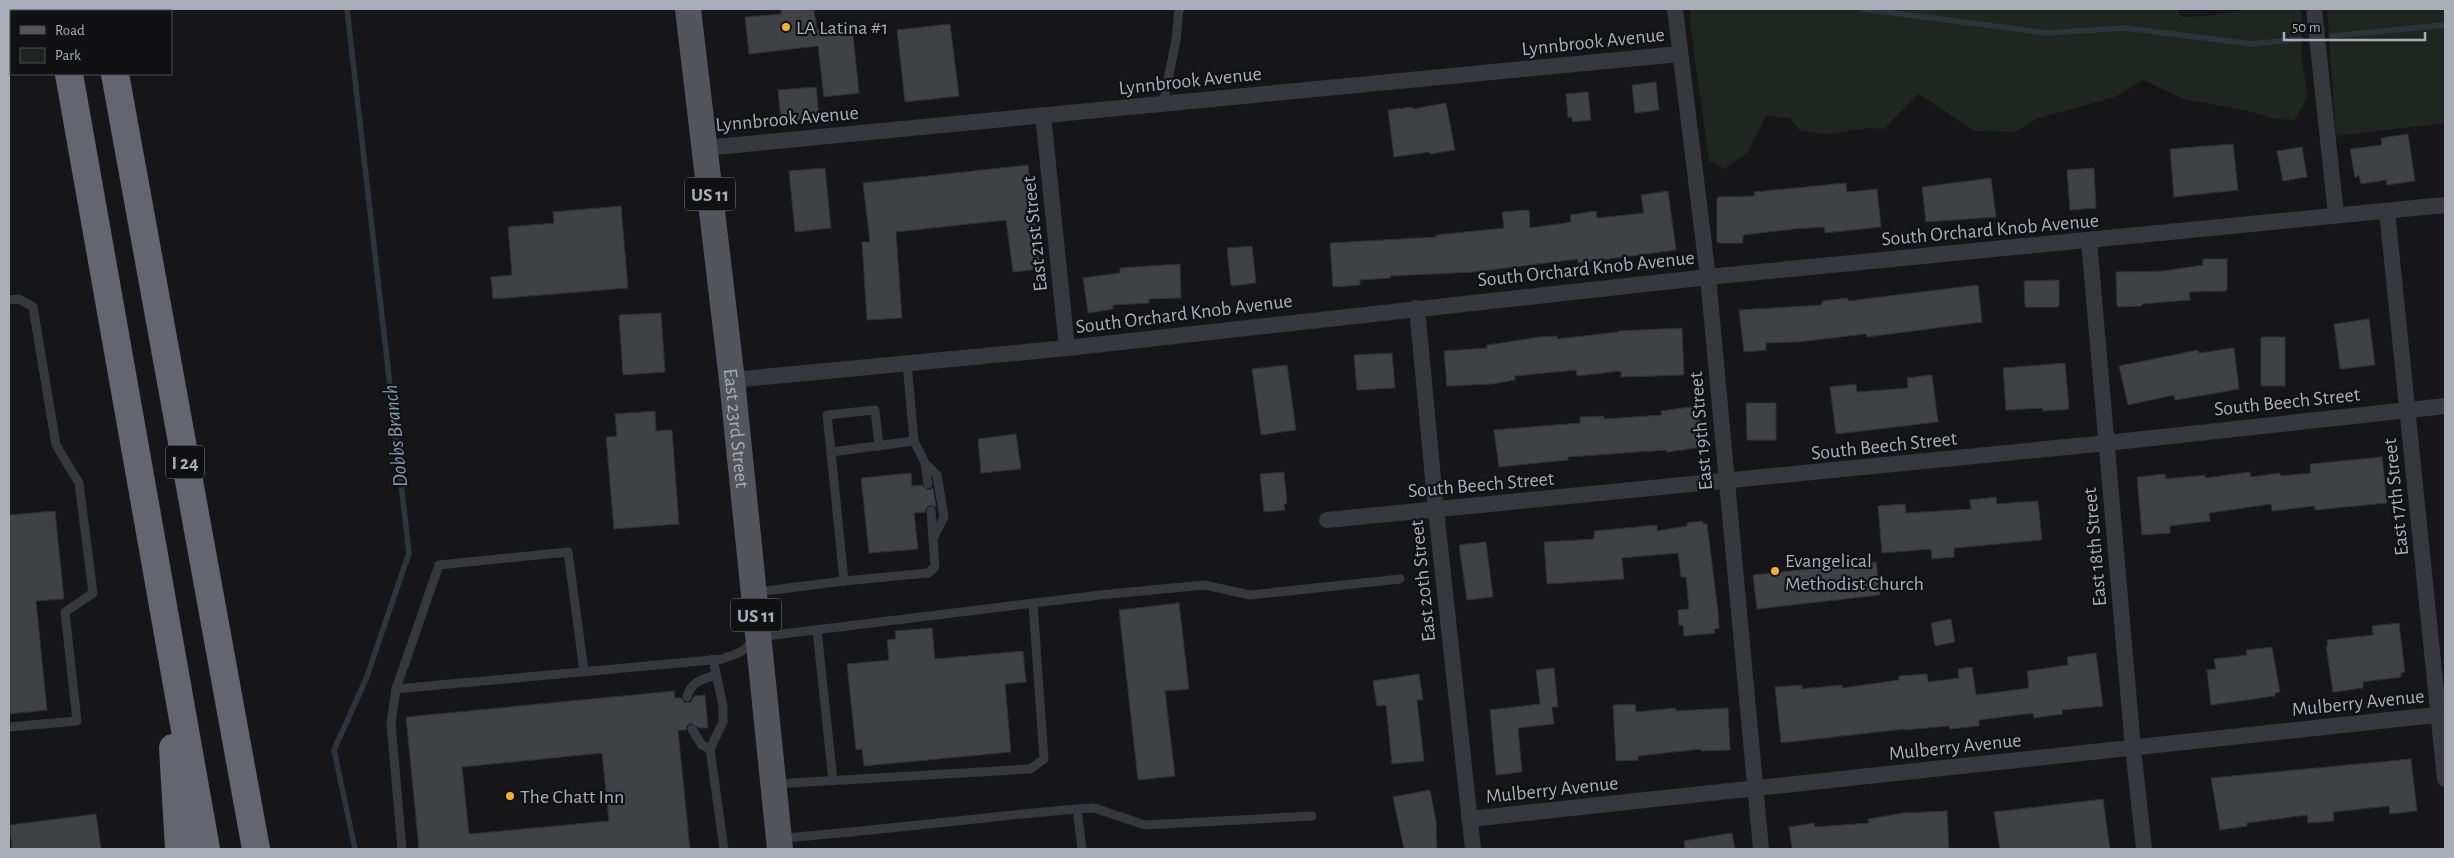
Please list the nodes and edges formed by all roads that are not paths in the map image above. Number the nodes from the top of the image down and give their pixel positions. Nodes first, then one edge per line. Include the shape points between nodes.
1 (688, 9) edge
2 (1179, 9) edge
3 (1675, 9) edge
4 (2314, 9) edge
5 (1679, 54) junction
6 (69, 75) edge
7 (115, 75) edge
8 (1163, 104) junction
9 (1043, 115) junction
10 (705, 148) junction
11 (2445, 205) edge
12 (2387, 211) junction
13 (2336, 216) junction
14 (2089, 241) junction
15 (1708, 277) junction
16 (9, 300) edge
17 (1417, 308) junction
18 (1067, 348) junction
19 (907, 363) junction
20 (732, 380) junction
21 (2445, 406) edge
22 (2408, 409) junction
23 (914, 441) junction
24 (2107, 443) junction
25 (879, 446) junction
26 (831, 452) junction
27 (925, 463) junction
28 (1725, 482) junction
29 (928, 484) dead end
30 (1436, 510) junction
31 (931, 511) dead end
32 (1327, 520) dead end
33 (934, 537) junction
34 (1400, 579) dead end
35 (844, 581) junction
36 (754, 592) junction
37 (1033, 604) junction
38 (818, 630) junction
39 (758, 637) junction
40 (168, 641) junction
41 (713, 659) junction
42 (584, 671) junction
43 (716, 675) junction
44 (396, 689) junction
45 (687, 697) dead end
46 (2442, 715) edge
47 (9, 726) edge
48 (692, 729) dead end
49 (2133, 748) junction
50 (710, 749) junction
51 (2445, 779) edge
52 (833, 781) junction
53 (773, 784) junction
54 (1754, 788) junction
55 (1077, 809) junction
56 (1312, 816) dead end
57 (1469, 819) junction
58 (779, 844) edge
59 (179, 849) edge
60 (206, 849) edge
61 (256, 849) edge
62 (402, 849) edge
63 (724, 849) edge
64 (1082, 849) edge
65 (1472, 849) edge
66 (1761, 849) edge
67 (2144, 849) edge

1 - 10 main road, East 23rd Street / US 11
2 - 8 lane
3 - 5 street, East 19th Street
4 - 13 street
5 - 8 street, Lynnbrook Avenue
5 - 15 street, East 19th Street
6 - 40 highway, I 24
7 - 61 highway, I 24
8 - 9 street, Lynnbrook Avenue
9 - 10 street, Lynnbrook Avenue
9 - 18 street, East 21st Street
10 - 20 main road, East 23rd Street / US 11
11 - 12 street, South Orchard Knob Avenue
12 - 13 street, South Orchard Knob Avenue
12 - 22 street, East 17th Street
13 - 14 street, South Orchard Knob Avenue
14 - 15 street, South Orchard Knob Avenue
14 - 24 street, East 18th Street
15 - 17 street, South Orchard Knob Avenue
15 - 28 street, East 19th Street
16 - 47 lane via 18,299 33,307 56,445 79,483 93,593 65,612 77,721
17 - 18 street, South Orchard Knob Avenue
17 - 30 street, East 20th Street
18 - 19 street, South Orchard Knob Avenue
19 - 20 street, South Orchard Knob Avenue
19 - 23 lane
20 - 36 main road, East 23rd Street / US 11
21 - 22 street, South Beech Street
22 - 24 street, South Beech Street
22 - 46 street, East 17th Street
23 - 25 lane
23 - 27 lane
24 - 28 street, South Beech Street
24 - 49 street, East 18th Street
25 - 26 lane
25 - 26 lane via 875,410 827,415
26 - 35 lane
27 - 29 lane
27 - 33 lane via 937,475 944,517
28 - 30 street, South Beech Street
28 - 54 street, East 19th Street
30 - 32 street, South Beech Street
30 - 57 street, East 20th Street
31 - 33 lane
33 - 35 lane via 935,567 928,573
34 - 37 lane via 1250,596 1204,585
35 - 36 lane
36 - 39 main road, East 23rd Street / US 11
37 - 38 lane
37 - 52 lane via 1044,759 1030,769
38 - 39 lane
38 - 52 lane
39 - 41 lane via 741,652
39 - 53 main road, East 23rd Street / US 11
40 - 59 highway
40 - 60 highway, I 24
41 - 42 lane
41 - 43 lane
42 - 44 lane
42 - 44 lane via 568,552 440,566
43 - 45 lane via 699,680 690,688
43 - 50 lane via 723,722
44 - 62 lane via 391,723
46 - 49 street, Mulberry Avenue
46 - 51 street, East 17th Street
48 - 50 lane via 702,745
49 - 54 street, Mulberry Avenue
49 - 67 street, East 18th Street
50 - 63 lane
52 - 53 lane
53 - 58 main road, East 23rd Street / US 11
54 - 57 street, Mulberry Avenue
54 - 66 street, East 19th Street
55 - 56 lane via 1094,808 1145,825
55 - 58 lane via 962,819
55 - 64 lane
57 - 65 street, East 20th Street

